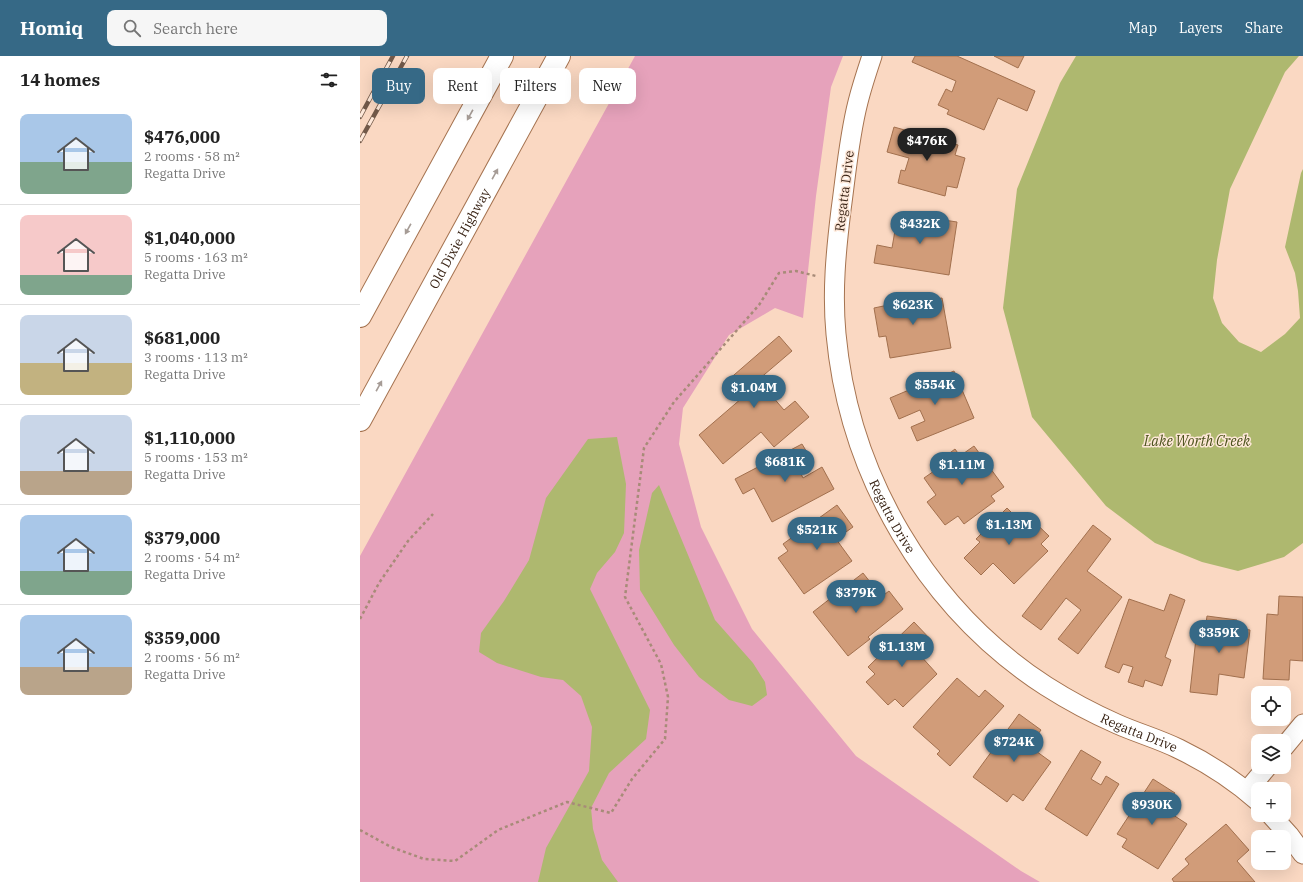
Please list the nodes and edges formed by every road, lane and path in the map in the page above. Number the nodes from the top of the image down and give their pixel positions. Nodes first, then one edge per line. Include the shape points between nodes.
1 (502, 56) edge
2 (559, 56) edge
3 (872, 56) edge
4 (816, 276) dead end
5 (360, 316) edge
6 (360, 420) edge
7 (433, 514) dead end
8 (360, 619) edge
9 (1303, 724) edge
10 (1291, 739) edge
11 (1251, 795) edge
12 (1277, 822) edge
13 (360, 830) edge
14 (1303, 854) edge

1 -> 5 main road
6 -> 2 main road, Old Dixie Highway
3 - 11 street, Regatta Drive via 858,102 849,151 835,260 835,333 842,383 854,432 887,510 912,554 943,595 1003,654 1072,702 1214,767
4 - 13 path via 796,271 780,273 759,306 674,402 644,448 624,597 661,664 668,697 665,739 632,779 612,813 567,802 498,830 455,861 424,859 391,847
7 - 8 path via 408,541 379,583
9 - 10 street
12 - 14 street

